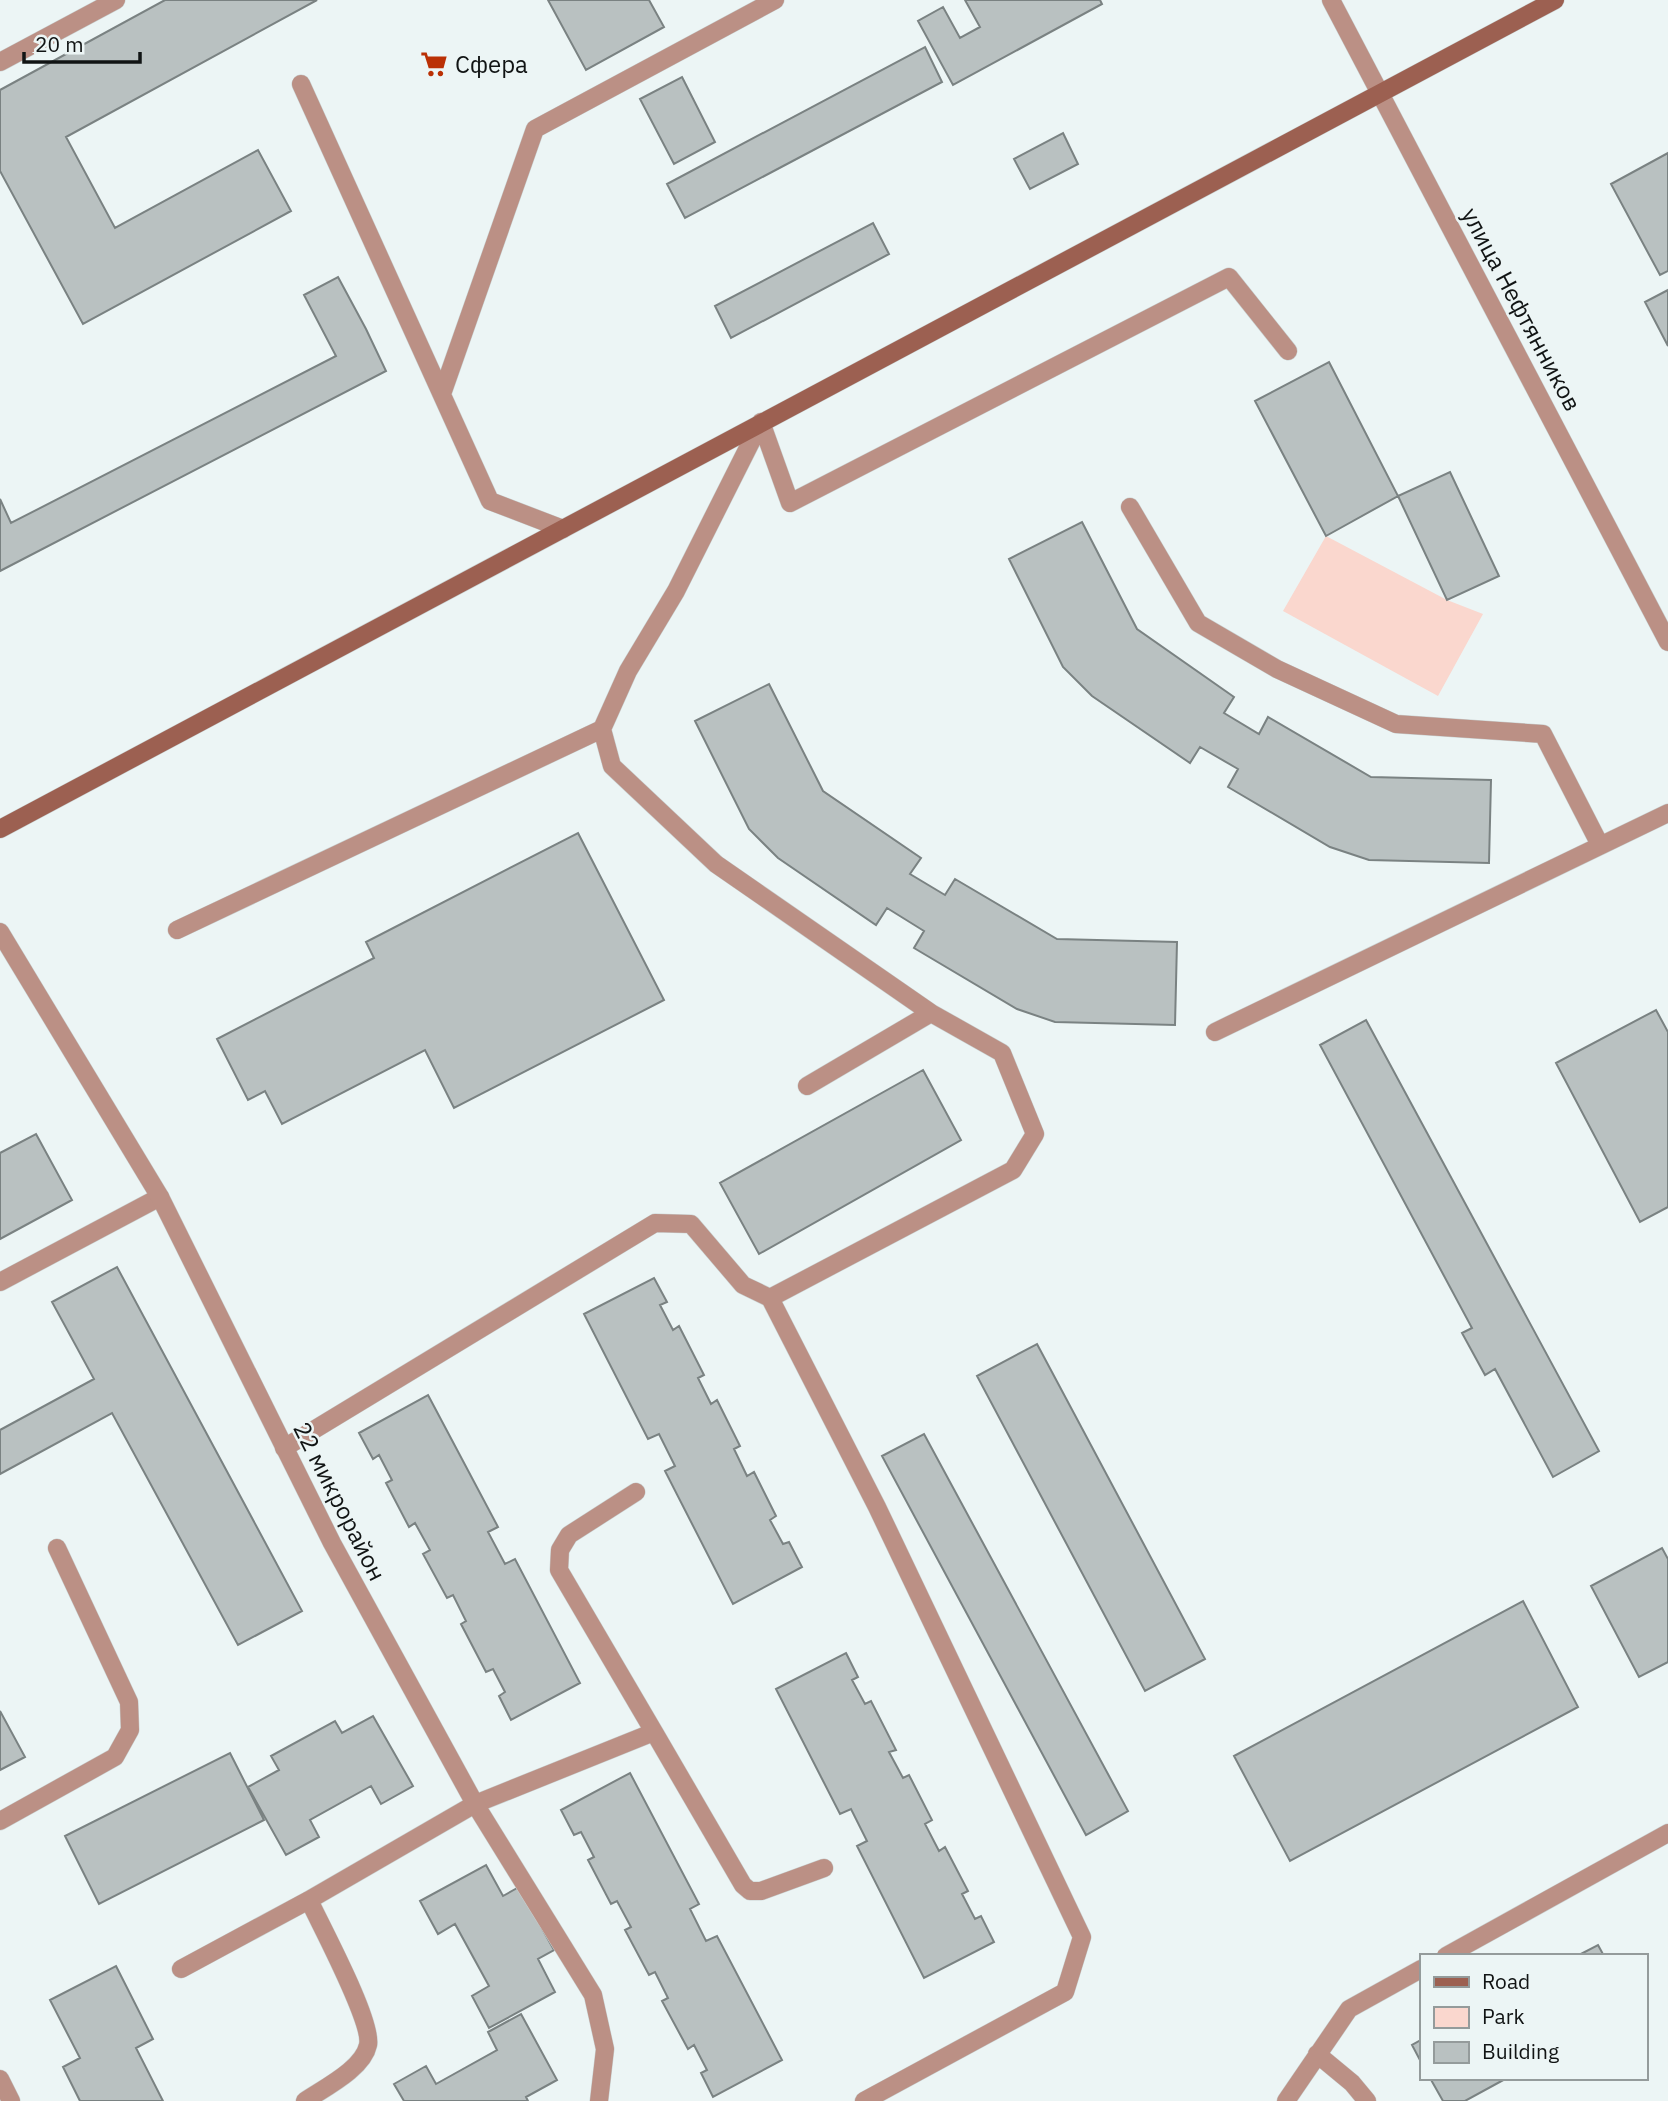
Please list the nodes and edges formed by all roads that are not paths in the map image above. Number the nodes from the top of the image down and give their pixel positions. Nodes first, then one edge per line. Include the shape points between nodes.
1 (116, 0) edge
2 (775, 0) edge
3 (1331, 0) edge
4 (1555, 0) edge
5 (0, 62) edge
6 (301, 84) dead end
7 (1380, 91) junction
8 (1288, 351) dead end
9 (442, 394) junction
10 (761, 422) junction
11 (1130, 507) dead end
12 (563, 529) junction
13 (1668, 642) edge
14 (602, 729) junction
15 (1668, 813) edge
16 (0, 829) edge
17 (1600, 845) junction
18 (177, 930) dead end
19 (1, 935) edge
20 (931, 1013) junction
21 (1214, 1032) dead end
22 (807, 1086) dead end
23 (160, 1197) junction
24 (0, 1282) edge
25 (770, 1298) junction
26 (284, 1448) junction
27 (636, 1492) dead end
28 (57, 1548) dead end
29 (654, 1732) junction
30 (475, 1804) junction
31 (0, 1821) edge
32 (1668, 1833) edge
33 (824, 1868) dead end
34 (309, 1900) junction
35 (1450, 1954) edge
36 (181, 1969) dead end
37 (1420, 1970) edge
38 (1317, 2054) junction
39 (0, 2079) edge
40 (10, 2101) edge
41 (305, 2101) edge
42 (598, 2101) edge
43 (864, 2101) edge
44 (1286, 2101) edge
45 (1367, 2101) edge

1 - 5 street
2 - 9 street via 535,129
3 - 7 street, улица Нефтянников
4 - 7 main road
6 - 9 street
7 - 10 main road
7 - 13 street, улица Нефтянников
8 - 10 street via 1229,277 790,503
9 - 12 street via 490,500
10 - 12 main road
10 - 14 street via 676,591 628,671
11 - 17 street via 1198,623 1277,669 1396,724 1543,734
12 - 16 main road
14 - 18 street
14 - 20 street via 612,766 716,864
15 - 17 street
17 - 21 street
19 - 23 street, 22 микрорайон
20 - 22 street
20 - 25 street via 1002,1052 1035,1134 1013,1170
23 - 24 street
23 - 26 street, 22 микрорайон
25 - 26 street via 743,1285 691,1224 655,1223
25 - 43 street via 877,1507 1082,1937 1065,1992
26 - 30 street, 22 микрорайон
27 - 29 street via 569,1535 560,1550 559,1570
28 - 31 street via 129,1702 130,1730 115,1757
29 - 30 street
29 - 33 street via 750,1891
30 - 34 street
30 - 42 street, 22 микрорайон via 593,1995 605,2049
32 - 35 street
34 - 36 street
34 - 41 street via 365,2021 369,2045 356,2067
37 - 38 street via 1349,2009
38 - 44 street
38 - 45 street
39 - 40 street

